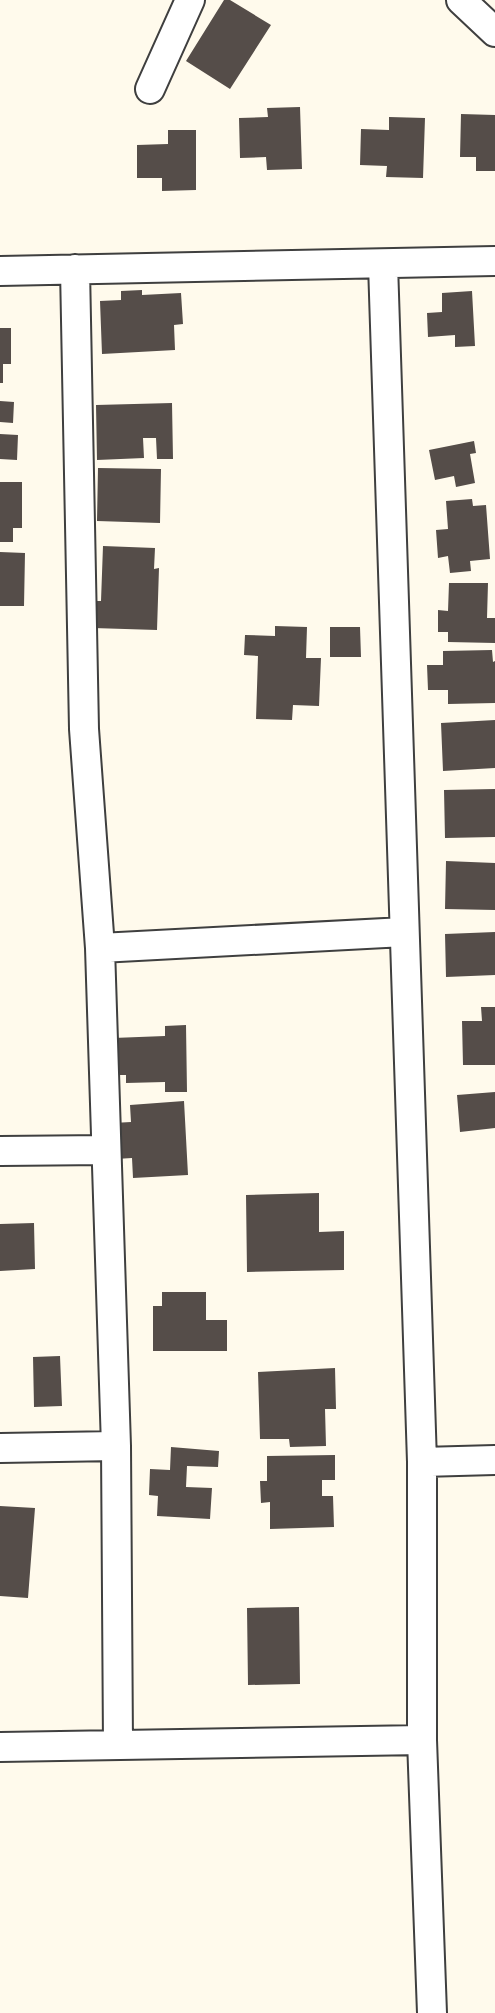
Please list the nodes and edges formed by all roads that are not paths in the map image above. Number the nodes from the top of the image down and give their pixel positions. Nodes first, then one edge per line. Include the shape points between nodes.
1 (190, 0) edge
2 (461, 0) edge
3 (494, 28) edge
4 (150, 89) dead end
5 (495, 261) edge
6 (383, 264) junction
7 (75, 269) junction
8 (0, 271) edge
9 (404, 932) junction
10 (100, 948) junction
11 (105, 1150) junction
12 (0, 1151) edge
13 (116, 1446) junction
14 (0, 1448) edge
15 (495, 1460) edge
16 (422, 1462) junction
17 (422, 1740) junction
18 (118, 1744) junction
19 (0, 1746) edge
20 (432, 2013) edge

1 - 4 street
2 - 3 street
5 - 6 street
6 - 7 street
6 - 9 street
7 - 8 street
7 - 10 street via 84,729
9 - 10 street
9 - 16 street
10 - 11 street
11 - 12 street
11 - 13 street
13 - 14 street
13 - 18 street
15 - 16 street
16 - 17 street
17 - 18 street
17 - 20 street
18 - 19 street

